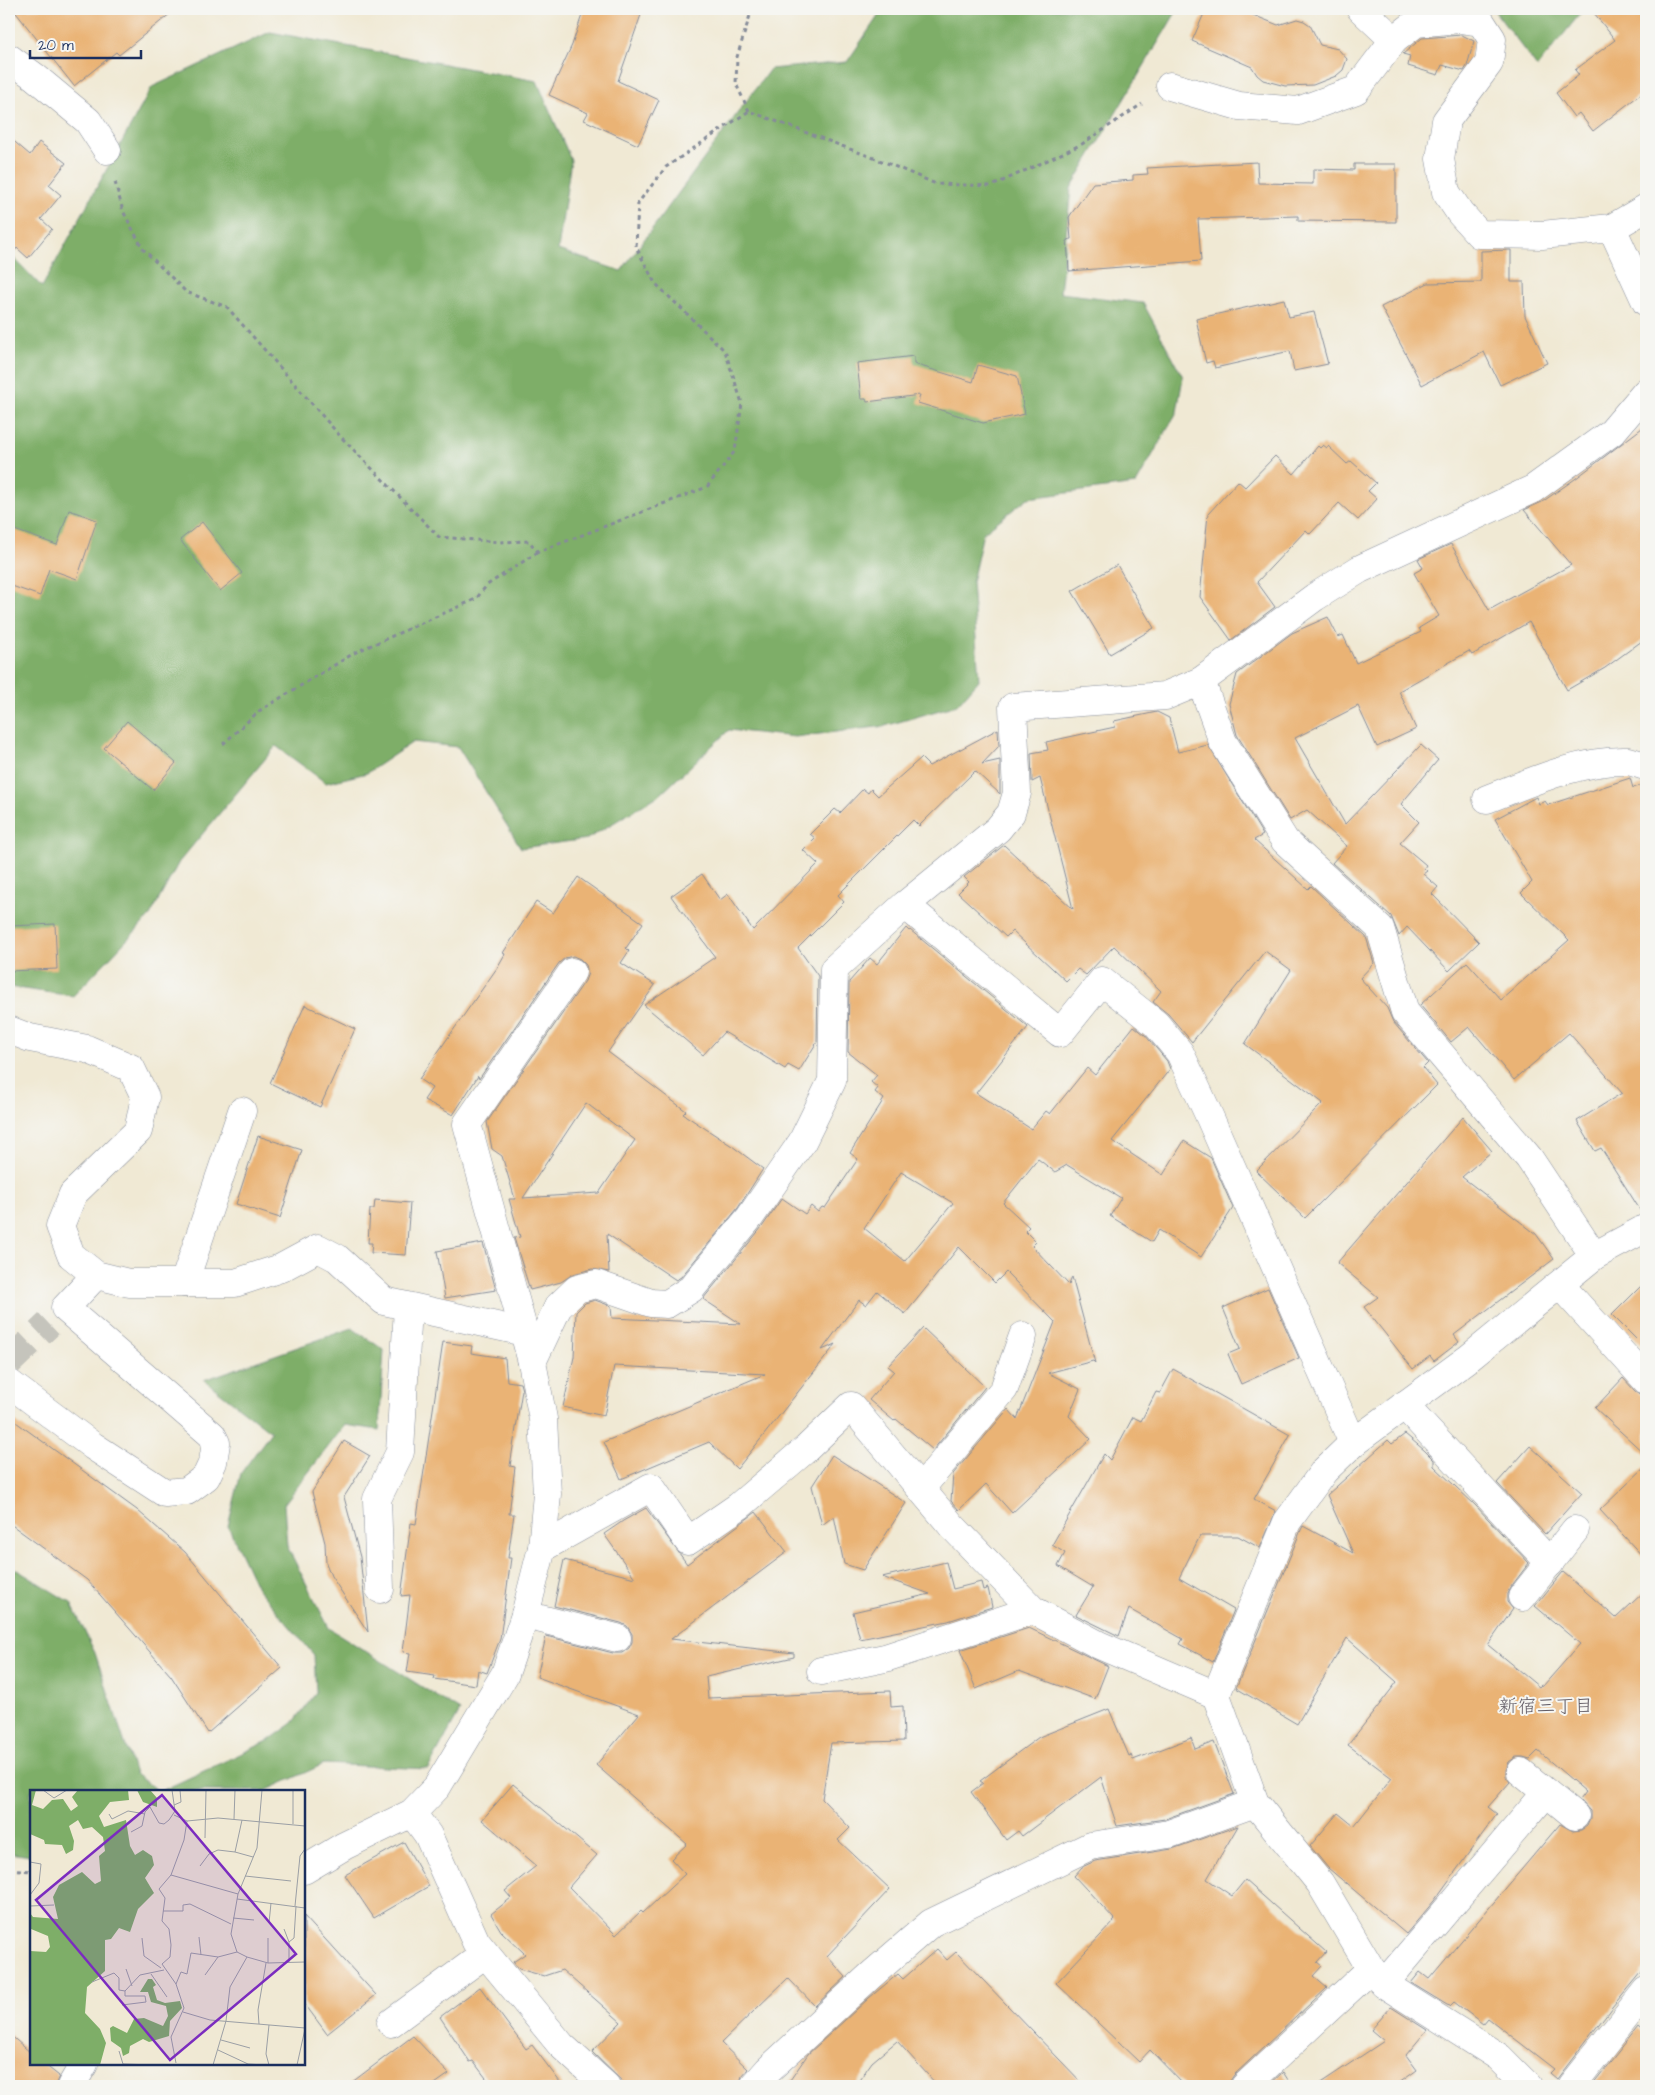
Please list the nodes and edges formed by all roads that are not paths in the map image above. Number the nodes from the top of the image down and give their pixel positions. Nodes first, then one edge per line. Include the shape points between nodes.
1 (1361, 9) edge
2 (1394, 40) junction
3 (9, 58) edge
4 (1170, 86) road end
5 (107, 150) road end
6 (1646, 208) edge
7 (1612, 228) junction
8 (1646, 302) edge
9 (1646, 392) edge
10 (1201, 680) junction
11 (1646, 766) edge
12 (1486, 799) dead end
13 (905, 904) junction
14 (572, 972) dead end
15 (9, 1030) edge
16 (242, 1111) dead end
17 (1646, 1228) edge
18 (1594, 1256) junction
19 (96, 1275) junction
20 (184, 1282) junction
21 (1560, 1285) junction
22 (408, 1307) junction
23 (524, 1332) junction
24 (1023, 1336) dead end
25 (532, 1362) junction
26 (1646, 1380) edge
27 (9, 1383) edge
28 (1404, 1405) junction
29 (1353, 1443) junction
30 (921, 1488) junction
31 (1575, 1530) dead end
32 (542, 1548) junction
33 (1550, 1563) junction
34 (380, 1589) dead end
35 (1522, 1597) dead end
36 (1033, 1610) junction
37 (525, 1616) junction
38 (617, 1638) dead end
39 (820, 1671) dead end
40 (1216, 1695) junction
41 (1521, 1772) dead end
42 (1546, 1793) junction
43 (1255, 1803) junction
44 (412, 1813) junction
45 (1575, 1816) dead end
46 (305, 1869) edge
47 (485, 1954) junction
48 (1378, 1977) junction
49 (1646, 1991) edge
50 (391, 2023) dead end
51 (83, 2065) edge
52 (71, 2086) edge
53 (606, 2086) edge
54 (754, 2086) edge
55 (1245, 2086) edge
56 (1528, 2086) edge
57 (1571, 2086) edge

1 - 2 street
2 - 4 street via 1356,90 1298,111 1239,106
2 - 7 street via 1416,23 1459,19 1481,22 1492,39 1490,63 1446,121 1440,159 1446,192 1479,234 1542,235
3 - 5 street via 88,121
6 - 7 street
7 - 8 street
9 - 10 street via 1612,432 1532,489 1360,569 1315,597
10 - 13 street via 1165,696 1013,708 1017,793 1011,813 998,829
10 - 18 street via 1223,742 1285,841 1380,928 1406,1012 1529,1158
11 - 12 street via 1629,761 1602,763 1555,773
13 - 25 street via 834,969 832,1081 802,1142 750,1217 691,1289 667,1304 651,1303 596,1284 577,1289 558,1307
13 - 29 street via 1060,1033 1102,981 1156,1024 1180,1053
14 - 23 street via 467,1124
15 - 19 street via 30,1038 88,1049 131,1068 145,1097 138,1131 73,1194 60,1226 71,1255
16 - 20 street
17 - 18 street
18 - 21 street
19 - 20 street via 129,1283
19 - 27 street via 57,1316 212,1435 216,1443 206,1477 187,1491 165,1493 93,1446
20 - 22 street via 235,1282 281,1268 318,1248 337,1258 384,1301
21 - 26 street
21 - 28 street
22 - 23 street
22 - 34 street via 400,1452 377,1499
23 - 25 street
24 - 30 street via 1004,1389
25 - 32 street via 544,1429 547,1494
28 - 29 street
28 - 33 street
29 - 40 street via 1324,1471 1287,1522
30 - 32 street via 851,1406 739,1506 688,1541 651,1488
30 - 36 street via 952,1526
31 - 33 street
32 - 37 street
33 - 35 street
36 - 39 street via 885,1658
36 - 40 street via 1099,1644
37 - 38 street
37 - 44 street via 506,1674 437,1787
40 - 43 street
41 - 42 street
42 - 45 street
42 - 48 street
43 - 48 street via 1320,1883
43 - 54 street via 1169,1834 1090,1846 931,1923 862,1983
44 - 46 street via 344,1846
44 - 47 street via 428,1835 476,1942
47 - 50 street
47 - 53 street via 561,2045
48 - 55 street
48 - 56 street via 1499,2057
49 - 57 street
51 - 52 street

